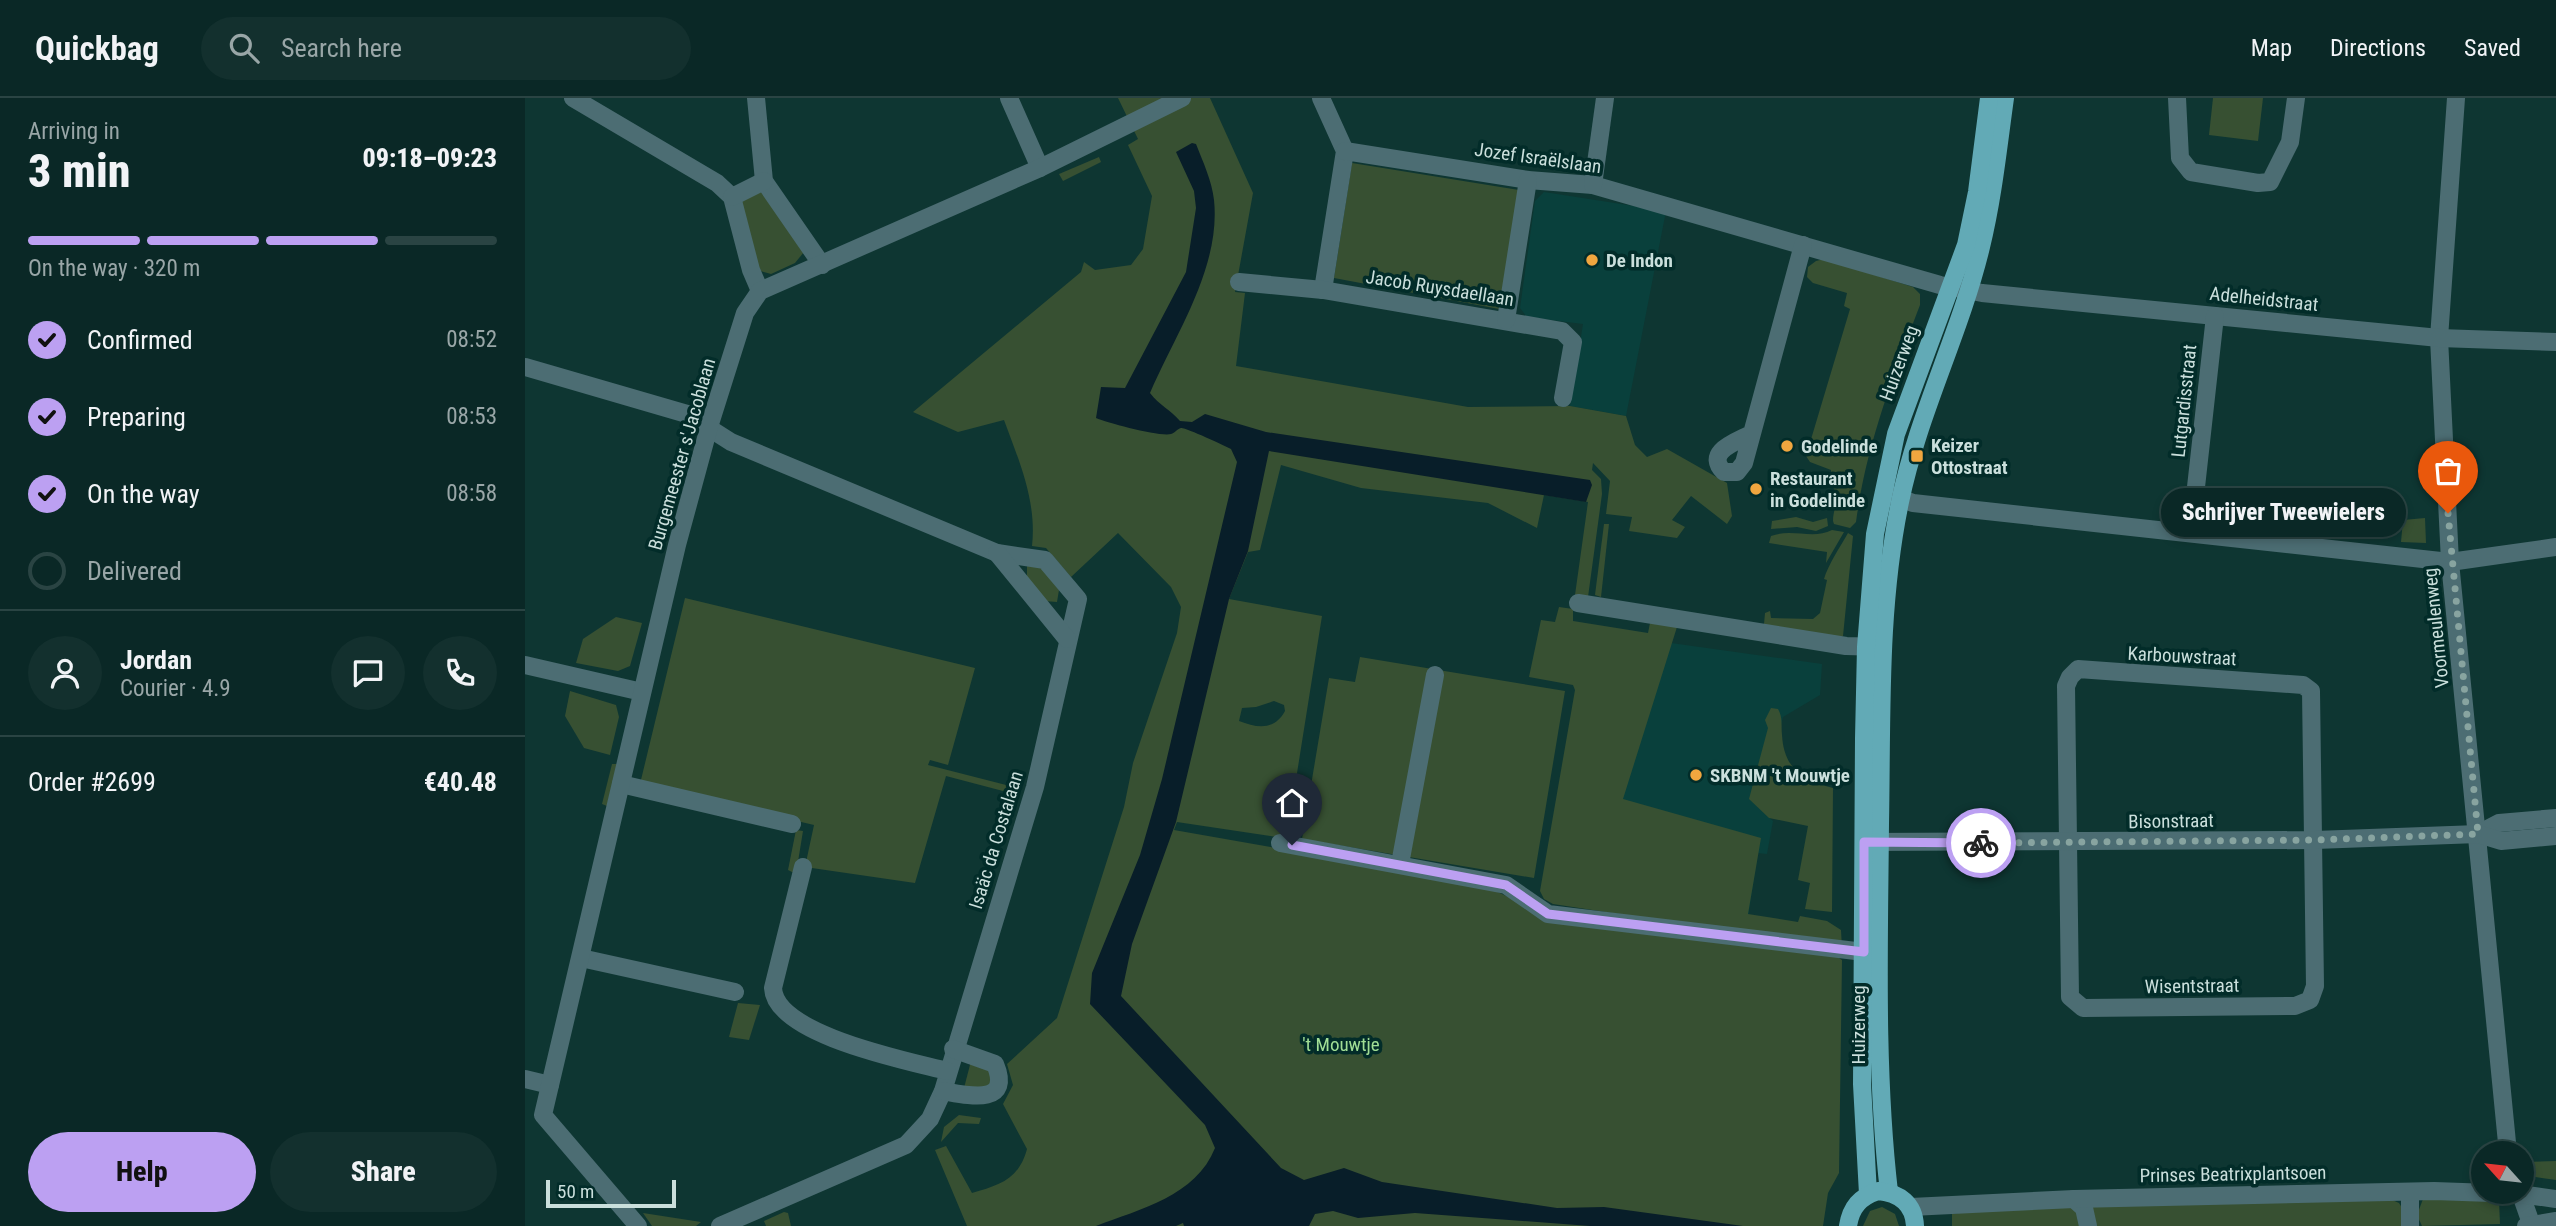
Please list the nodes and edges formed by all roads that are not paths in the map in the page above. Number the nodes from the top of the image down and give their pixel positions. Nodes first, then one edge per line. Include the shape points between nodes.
1 (573, 98) edge
2 (756, 98) edge
3 (1009, 98) edge
4 (1182, 98) edge
5 (1321, 98) edge
6 (1605, 98) edge
7 (1989, 98) edge
8 (2005, 98) edge
9 (2177, 98) edge
10 (2296, 98) edge
11 (2456, 98) edge
12 (1345, 151) junction
13 (1041, 168) junction
14 (1528, 180) junction
15 (764, 181) junction
16 (1593, 185) junction
17 (732, 197) junction
18 (1804, 245) junction
19 (822, 265) junction
20 (1239, 282) dead end
21 (1959, 289) junction
22 (1323, 290) junction
23 (760, 291) junction
24 (2215, 316) junction
25 (1506, 320) junction
26 (2439, 338) junction
27 (2556, 342) edge
28 (525, 367) edge
29 (1563, 398) dead end
30 (709, 427) junction
31 (1751, 434) dead end
32 (1884, 484) junction
33 (1900, 500) junction
34 (2191, 532) junction
35 (2556, 547) edge
36 (997, 552) junction
37 (2450, 562) junction
38 (1578, 603) dead end
39 (1067, 639) junction
40 (1873, 647) junction
41 (525, 665) edge
42 (1435, 675) dead end
43 (642, 692) junction
44 (621, 784) junction
45 (2556, 818) edge
46 (792, 824) dead end
47 (2478, 834) junction
48 (2556, 836) edge
49 (2315, 840) junction
50 (1280, 843) dead end
51 (1872, 843) junction
52 (2069, 843) junction
53 (1400, 864) junction
54 (803, 867) dead end
55 (1864, 952) junction
56 (581, 958) junction
57 (735, 992) dead end
58 (953, 1049) junction
59 (947, 1071) junction
60 (525, 1079) edge
61 (550, 1085) junction
62 (943, 1091) junction
63 (534, 1113) edge
64 (2507, 1141) edge
65 (1889, 1192) junction
66 (2410, 1192) junction
67 (2471, 1193) edge
68 (1868, 1194) junction
69 (2534, 1195) edge
70 (2074, 1199) junction
71 (2556, 1199) edge
72 (2524, 1204) edge
73 (1911, 1207) junction
74 (2556, 1220) edge
75 (638, 1226) edge
76 (720, 1226) edge
77 (1848, 1226) edge
78 (1915, 1226) edge
79 (2088, 1226) edge
80 (2410, 1226) edge
81 (2526, 1226) edge
82 (2532, 1226) edge

1 - 17 street via 717,183
2 - 15 street
3 - 13 street
4 - 13 street
5 - 12 street
6 - 16 street
7 - 21 main road, Huizerweg
8 - 21 main road, Huizerweg via 1981,248
9 - 10 street via 2180,158 2190,172 2258,183 2270,182 2280,163 2292,135
11 - 26 street, Voormeulenweg
12 - 14 street, Jozef Israëlslaan
12 - 22 street
13 - 19 street
14 - 16 street, Jozef Israëlslaan
14 - 25 street
15 - 17 street
15 - 19 street
16 - 18 street, Jozef Israëlslaan
17 - 23 street
18 - 21 street, Jozef Israëlslaan
18 - 31 street
19 - 23 street
20 - 22 street, Jacob Ruysdaellaan
21 - 24 street, Adelheidstraat
21 - 32 main road, Huizerweg via 1913,383
21 - 33 main road, Huizerweg
22 - 25 street, Jacob Ruysdaellaan
23 - 30 street, Burgemeester s'Jacoblaan via 745,313
24 - 26 street, Adelheidstraat
24 - 34 street, Lutgardisstraat
25 - 29 street, Jacob Ruysdaellaan via 1562,331 1573,342
26 - 27 street, Adelheidstraat
26 - 37 street, Voormeulenweg
28 - 30 street, Isaäc da Costalaan via 687,414
30 - 36 street, Isaäc da Costalaan via 731,442
30 - 43 street, Burgemeester s'Jacoblaan
32 - 33 street via 1888,495
32 - 40 main road, Huizerweg via 1875,534
33 - 34 street
33 - 40 main road, Huizerweg
34 - 37 street
35 - 37 street
36 - 39 street, Isaäc da Costalaan
36 - 39 street, Isaäc da Costalaan via 1045,560 1069,587 1078,599
37 - 47 street, Voormeulenweg
38 - 40 street
39 - 58 street, Isaäc da Costalaan via 1035,787
40 - 51 main road, Huizerweg
41 - 43 street
42 - 53 street
43 - 44 street, Burgemeester s'Jacoblaan
44 - 46 street
44 - 56 street, Burgemeester s'Jacoblaan
45 - 47 street via 2499,823
47 - 48 street via 2501,841
47 - 49 street, Bisonstraat
47 - 64 street, Voormeulenweg
49 - 52 street, Bisonstraat
49 - 52 street, Wisentstraat via 2315,986 2310,1000 2295,1006 2242,1007 2083,1008 2070,997
49 - 52 street, Karbouwstraat via 2311,691 2303,685 2078,669 2066,686
50 - 53 street
51 - 52 street, Bisonstraat
51 - 55 main road, Huizerweg
51 - 65 main road, Huizerweg via 1879,1084
53 - 55 street via 1506,885 1548,914
54 - 59 street via 773,988 780,1008 841,1042
55 - 68 main road, Huizerweg via 1862,1084
56 - 57 street
56 - 61 street, Burgemeester s'Jacoblaan
58 - 59 street, Isaäc da Costalaan
58 - 62 street via 995,1064 1000,1076 997,1088 987,1096
59 - 62 street, Isaäc da Costalaan
60 - 61 street
61 - 63 street, Burgemeester s'Jacoblaan
62 - 76 street, Isaäc da Costalaan via 930,1119 906,1145
63 - 75 street
65 - 68 main road
65 - 73 main road
66 - 67 street, Prinses Beatrixplantsoen
66 - 70 street, Prinses Beatrixplantsoen
66 - 80 street
68 - 77 main road via 1850,1213
69 - 71 street, Prinses Beatrixplantsoen
70 - 73 street, Prinses Beatrixplantsoen
70 - 79 street via 2084,1208
72 - 82 street
73 - 78 main road
74 - 82 street
81 - 82 street

